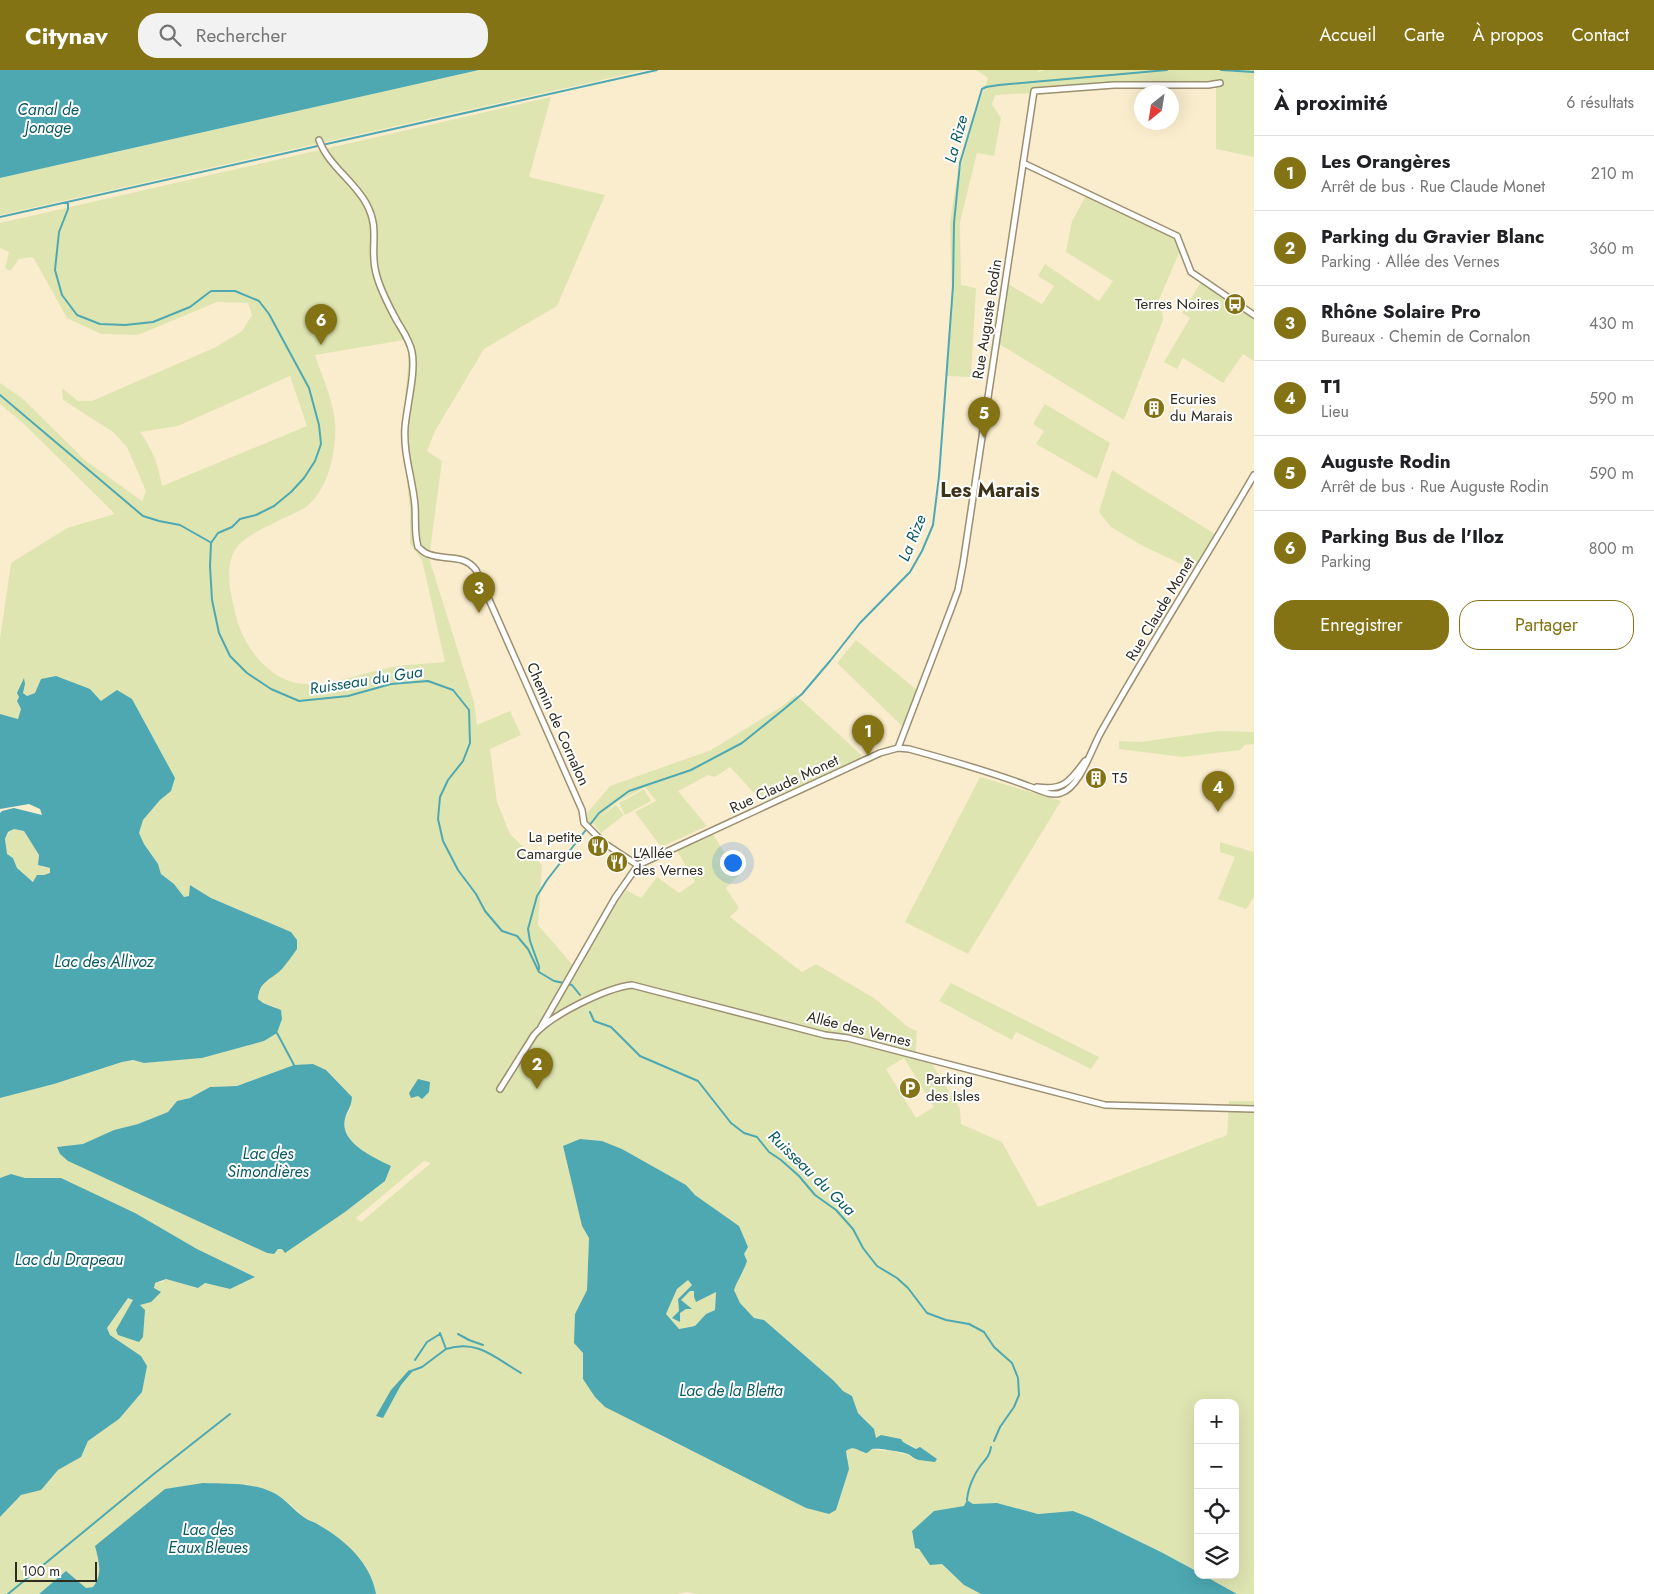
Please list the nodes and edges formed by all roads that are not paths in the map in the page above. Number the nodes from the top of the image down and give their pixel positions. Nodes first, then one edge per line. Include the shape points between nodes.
1 (1220, 83) dead end
2 (319, 140) dead end
3 (1024, 163) junction
4 (1254, 315) edge
5 (1254, 475) edge
6 (898, 748) junction
7 (638, 865) junction
8 (648, 872) dead end
9 (540, 1027) junction
10 (500, 1089) dead end
11 (1254, 1109) edge

1 - 3 street, Rue Auguste Rodin via 1114,85 1034,91
2 - 7 street, Chemin de Cornalon via 322,149 365,202 373,217 376,272 389,307 412,352 405,429 418,547 427,554 464,560 476,570 582,810 584,823 604,843
3 - 4 street via 1177,236 1191,272
3 - 6 street, Rue Auguste Rodin via 960,581
5 - 6 street, Rue Claude Monet via 1088,757 1068,781 1060,787 1030,786 948,759
6 - 7 street, Rue Claude Monet via 880,753
7 - 8 street, Chemin de Cornalon
7 - 9 street via 615,898
9 - 10 street, Allée des Vernes
9 - 11 street, Allée des Vernes via 587,1001 620,986 632,985 1105,1105

